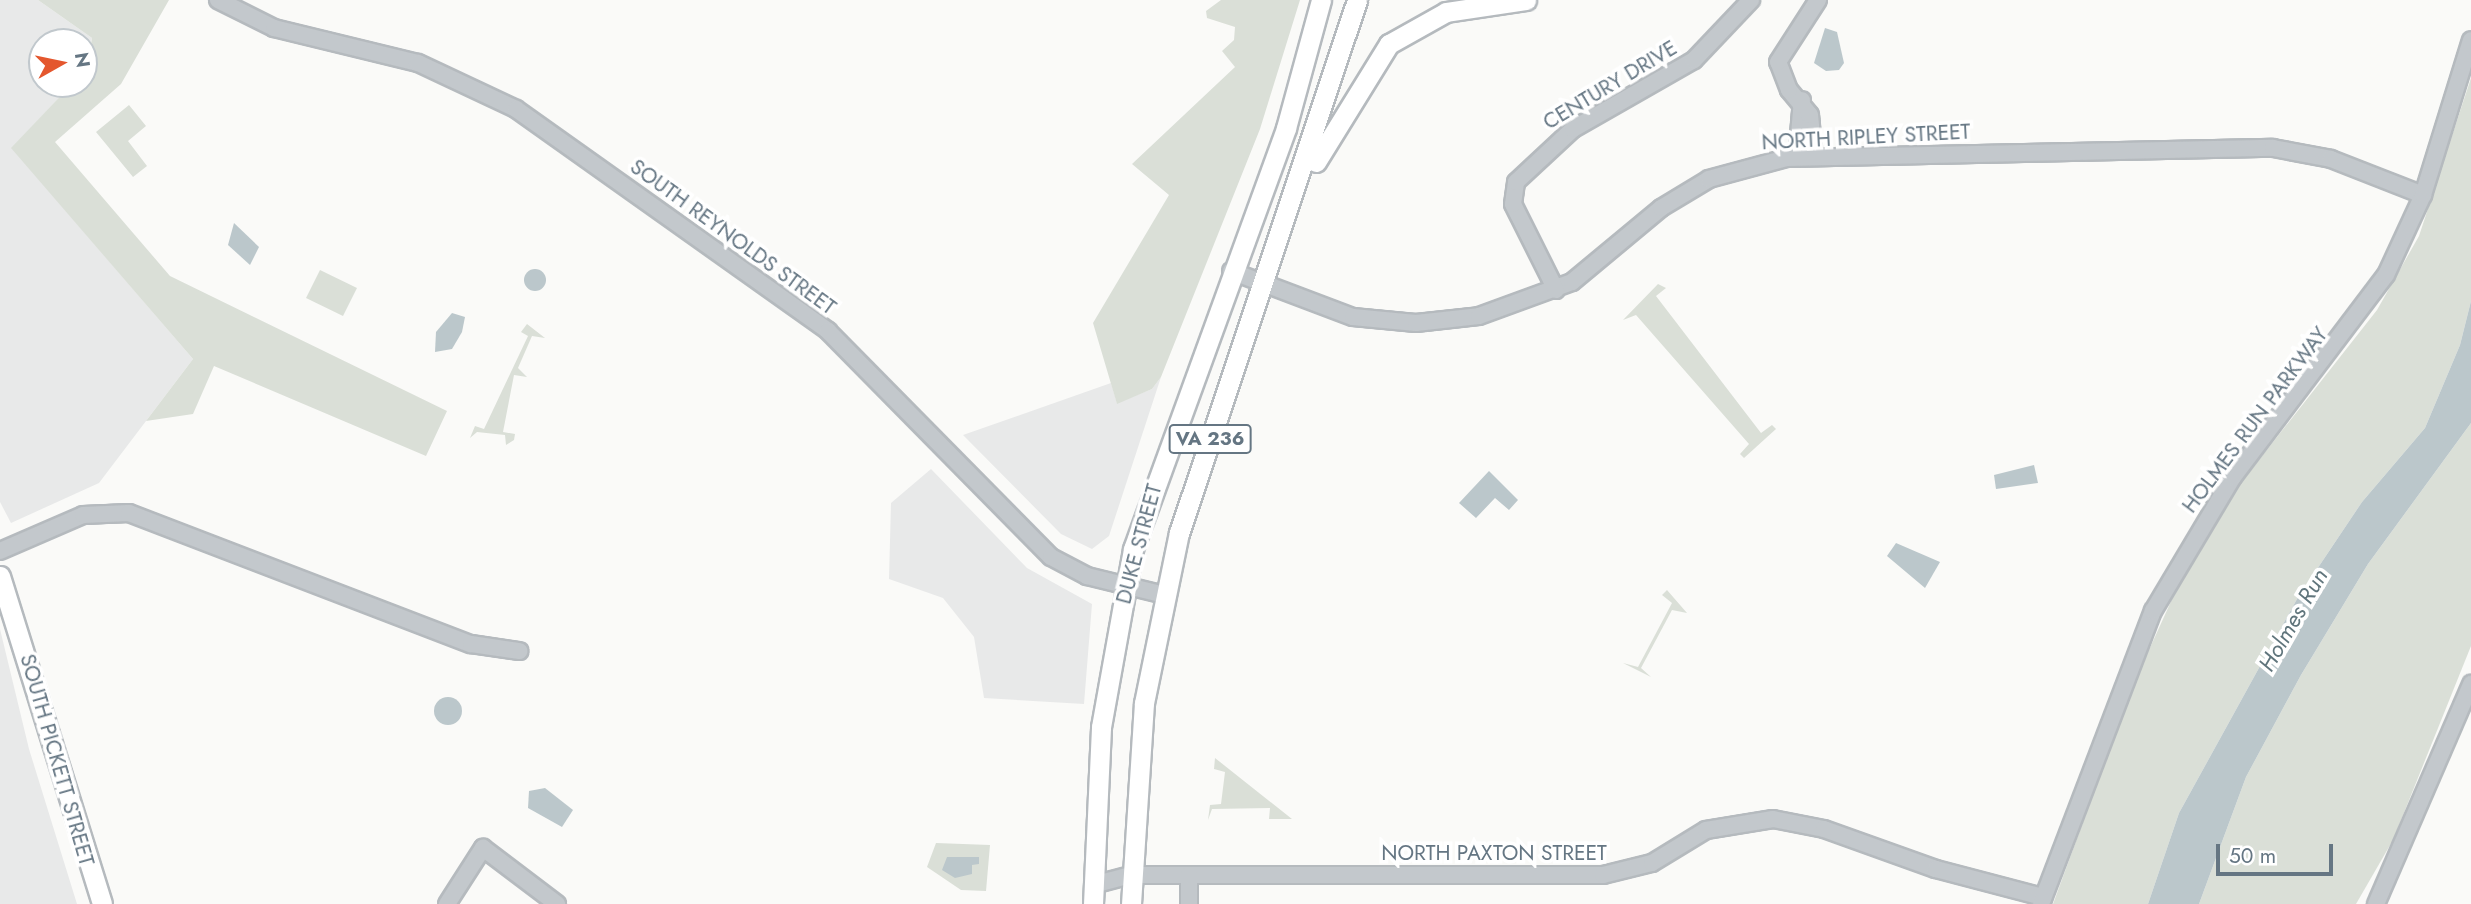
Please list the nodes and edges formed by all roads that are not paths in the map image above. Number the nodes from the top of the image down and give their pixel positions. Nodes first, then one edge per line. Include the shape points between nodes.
1 (218, 0) edge
2 (1321, 0) edge
3 (1357, 0) edge
4 (1526, 0) edge
5 (1751, 0) edge
6 (1818, 0) edge
7 (2471, 40) edge
8 (1802, 100) junction
9 (1797, 157) junction
10 (1814, 157) junction
11 (2423, 195) junction
12 (1294, 199) junction
13 (1231, 271) junction
14 (1265, 286) junction
15 (1556, 290) junction
16 (0, 551) edge
17 (0, 576) edge
18 (1125, 588) junction
19 (1165, 595) junction
20 (519, 651) dead end
21 (2471, 684) edge
22 (1094, 862) junction
23 (1130, 875) junction
24 (1189, 875) junction
25 (1093, 895) edge
26 (2042, 900) edge
27 (102, 904) edge
28 (447, 904) edge
29 (557, 904) edge
30 (1131, 904) edge
31 (1189, 904) edge
32 (2376, 904) edge

1 - 18 street, SOUTH REYNOLDS STREET via 274,28 418,63 516,109 841,342 1051,557
2 - 13 main road, DUKE STREET / VA 236 via 1302,79
3 - 12 main road, DUKE STREET / VA 236
4 - 12 main road via 1446,12 1389,44
5 - 15 street, CENTURY DRIVE via 1694,60 1573,129 1516,182 1513,204
6 - 8 street via 1780,51 1781,77
7 - 11 street, HOLMES RUN PARKWAY
8 - 9 street
8 - 10 street via 1810,115
9 - 10 street, NORTH RIPLEY STREET
9 - 15 street, NORTH RIPLEY STREET via 1745,165 1677,197
10 - 11 street, NORTH RIPLEY STREET via 2273,148 2331,159
11 - 26 street, HOLMES RUN PARKWAY via 2362,313 2233,477 2174,571 2125,674
12 - 14 main road, DUKE STREET / VA 236
13 - 14 street, NORTH RIPLEY STREET
13 - 18 main road, DUKE STREET / VA 236 via 1155,481
14 - 15 street, NORTH RIPLEY STREET via 1353,317 1407,323 1479,316
14 - 19 main road, DUKE STREET / VA 236 via 1194,483
16 - 20 street via 83,515 129,513 471,644
17 - 27 main road, SOUTH PICKETT STREET
18 - 19 street, SOUTH REYNOLDS STREET
18 - 22 main road, DUKE STREET / VA 236 via 1101,727
19 - 23 main road, DUKE STREET / VA 236 via 1144,703
21 - 32 street
22 - 23 street, NORTH PAXTON STREET
22 - 25 main road, DUKE STREET / VA 236
23 - 24 street, NORTH PAXTON STREET
23 - 25 street, NORTH PAXTON STREET
23 - 30 main road, DUKE STREET / VA 236
24 - 26 street, NORTH PAXTON STREET via 1603,875 1644,867 1706,830 1773,819 1824,829
24 - 31 street
28 - 29 street via 483,848

